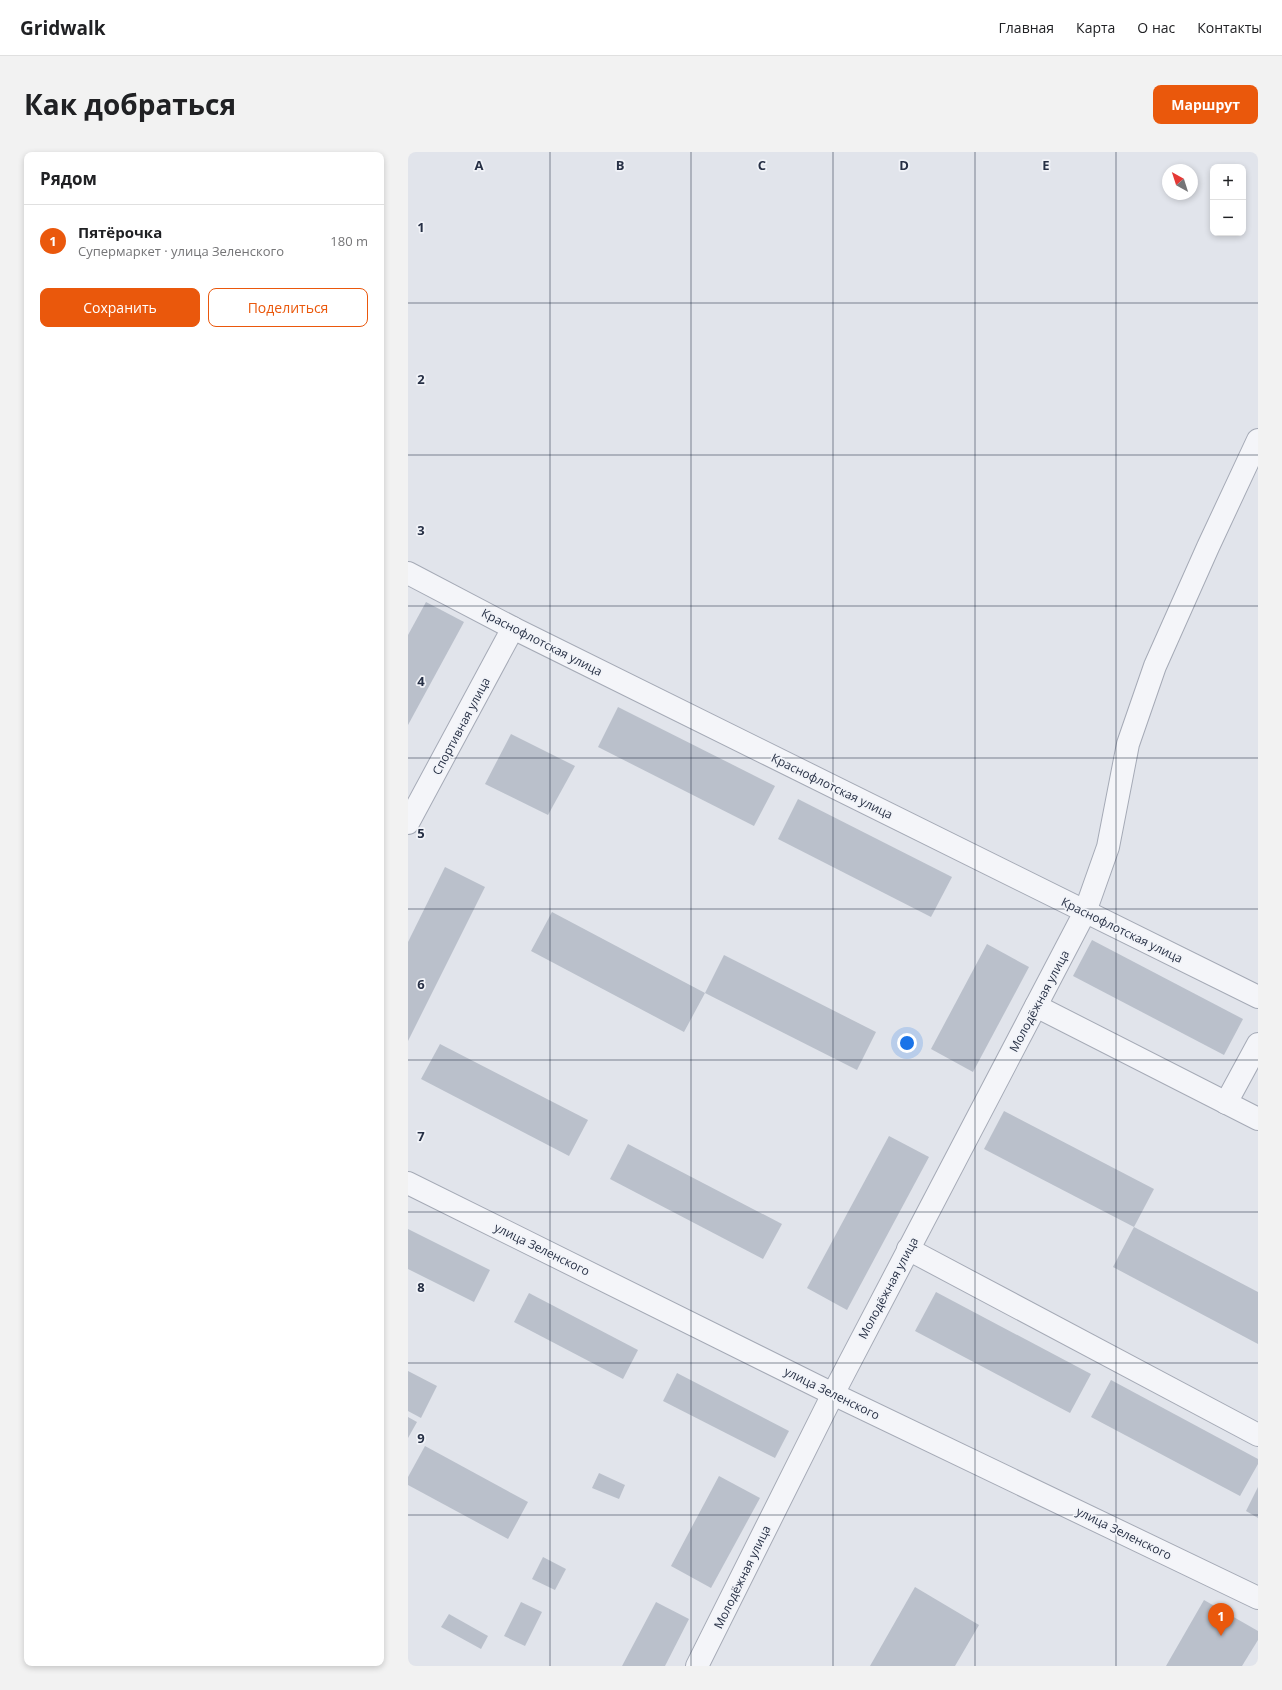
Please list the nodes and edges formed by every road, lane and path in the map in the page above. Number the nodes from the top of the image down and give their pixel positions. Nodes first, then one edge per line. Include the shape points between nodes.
1 (1258, 440) edge
2 (408, 572) edge
3 (513, 628) junction
4 (408, 823) edge
5 (1085, 912) junction
6 (1258, 997) edge
7 (1036, 1006) junction
8 (1258, 1044) edge
9 (1226, 1103) junction
10 (1258, 1120) edge
11 (408, 1182) edge
12 (908, 1249) junction
13 (833, 1394) junction
14 (1258, 1435) edge
15 (1258, 1598) edge
16 (697, 1666) edge

1 - 5 street, Молодёжная улица via 1156,666 1128,744 1108,847
2 - 3 street, Краснофлотская улица
3 - 4 street, Спортивная улица
3 - 5 street, Краснофлотская улица
5 - 6 street, Краснофлотская улица
5 - 7 street, Молодёжная улица
7 - 9 street
7 - 12 street, Молодёжная улица
8 - 9 street
9 - 10 street
11 - 13 street, улица Зеленского
12 - 13 street, Молодёжная улица
12 - 14 street
13 - 15 street, улица Зеленского
13 - 16 street, Молодёжная улица

